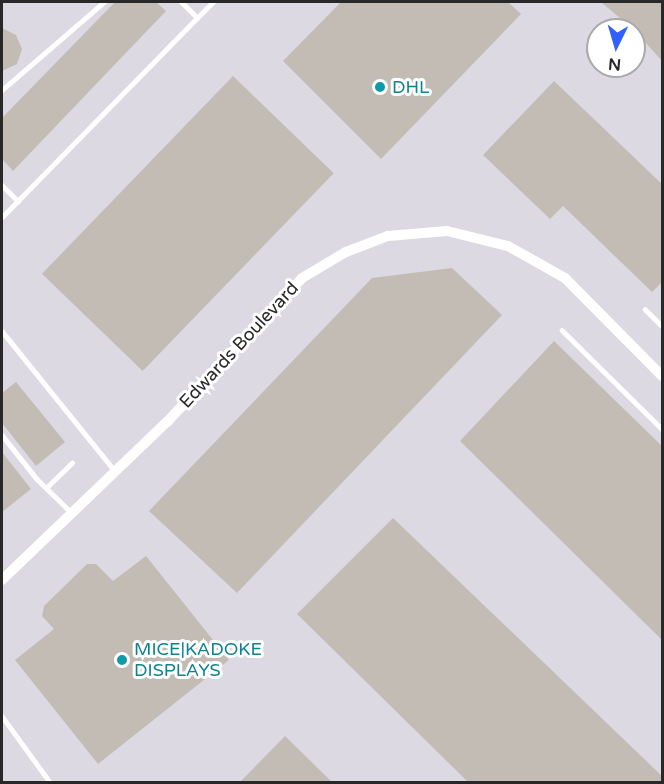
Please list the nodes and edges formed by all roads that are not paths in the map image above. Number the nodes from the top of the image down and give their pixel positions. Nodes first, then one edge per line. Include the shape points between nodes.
1 (104, 2) edge
2 (182, 2) edge
3 (213, 2) edge
4 (197, 18) junction
5 (2, 90) edge
6 (2, 186) edge
7 (18, 201) junction
8 (2, 218) edge
9 (645, 309) dead end
10 (663, 326) edge
11 (562, 330) dead end
12 (2, 331) edge
13 (663, 376) edge
14 (663, 429) edge
15 (2, 435) edge
16 (72, 463) dead end
17 (116, 471) junction
18 (46, 488) junction
19 (72, 513) junction
20 (2, 580) edge
21 (2, 716) edge
22 (50, 783) edge

1 - 5 lane
2 - 4 lane
3 - 4 lane
4 - 7 lane
6 - 7 lane
7 - 8 lane
9 - 10 lane
11 - 14 lane
12 - 17 lane
13 - 17 street, Edwards Boulevard via 565,278 508,246 447,231 388,236 346,252 302,278
15 - 18 lane
16 - 18 lane
17 - 19 street, Edwards Boulevard
18 - 19 lane
19 - 20 street, Edwards Boulevard
21 - 22 lane

